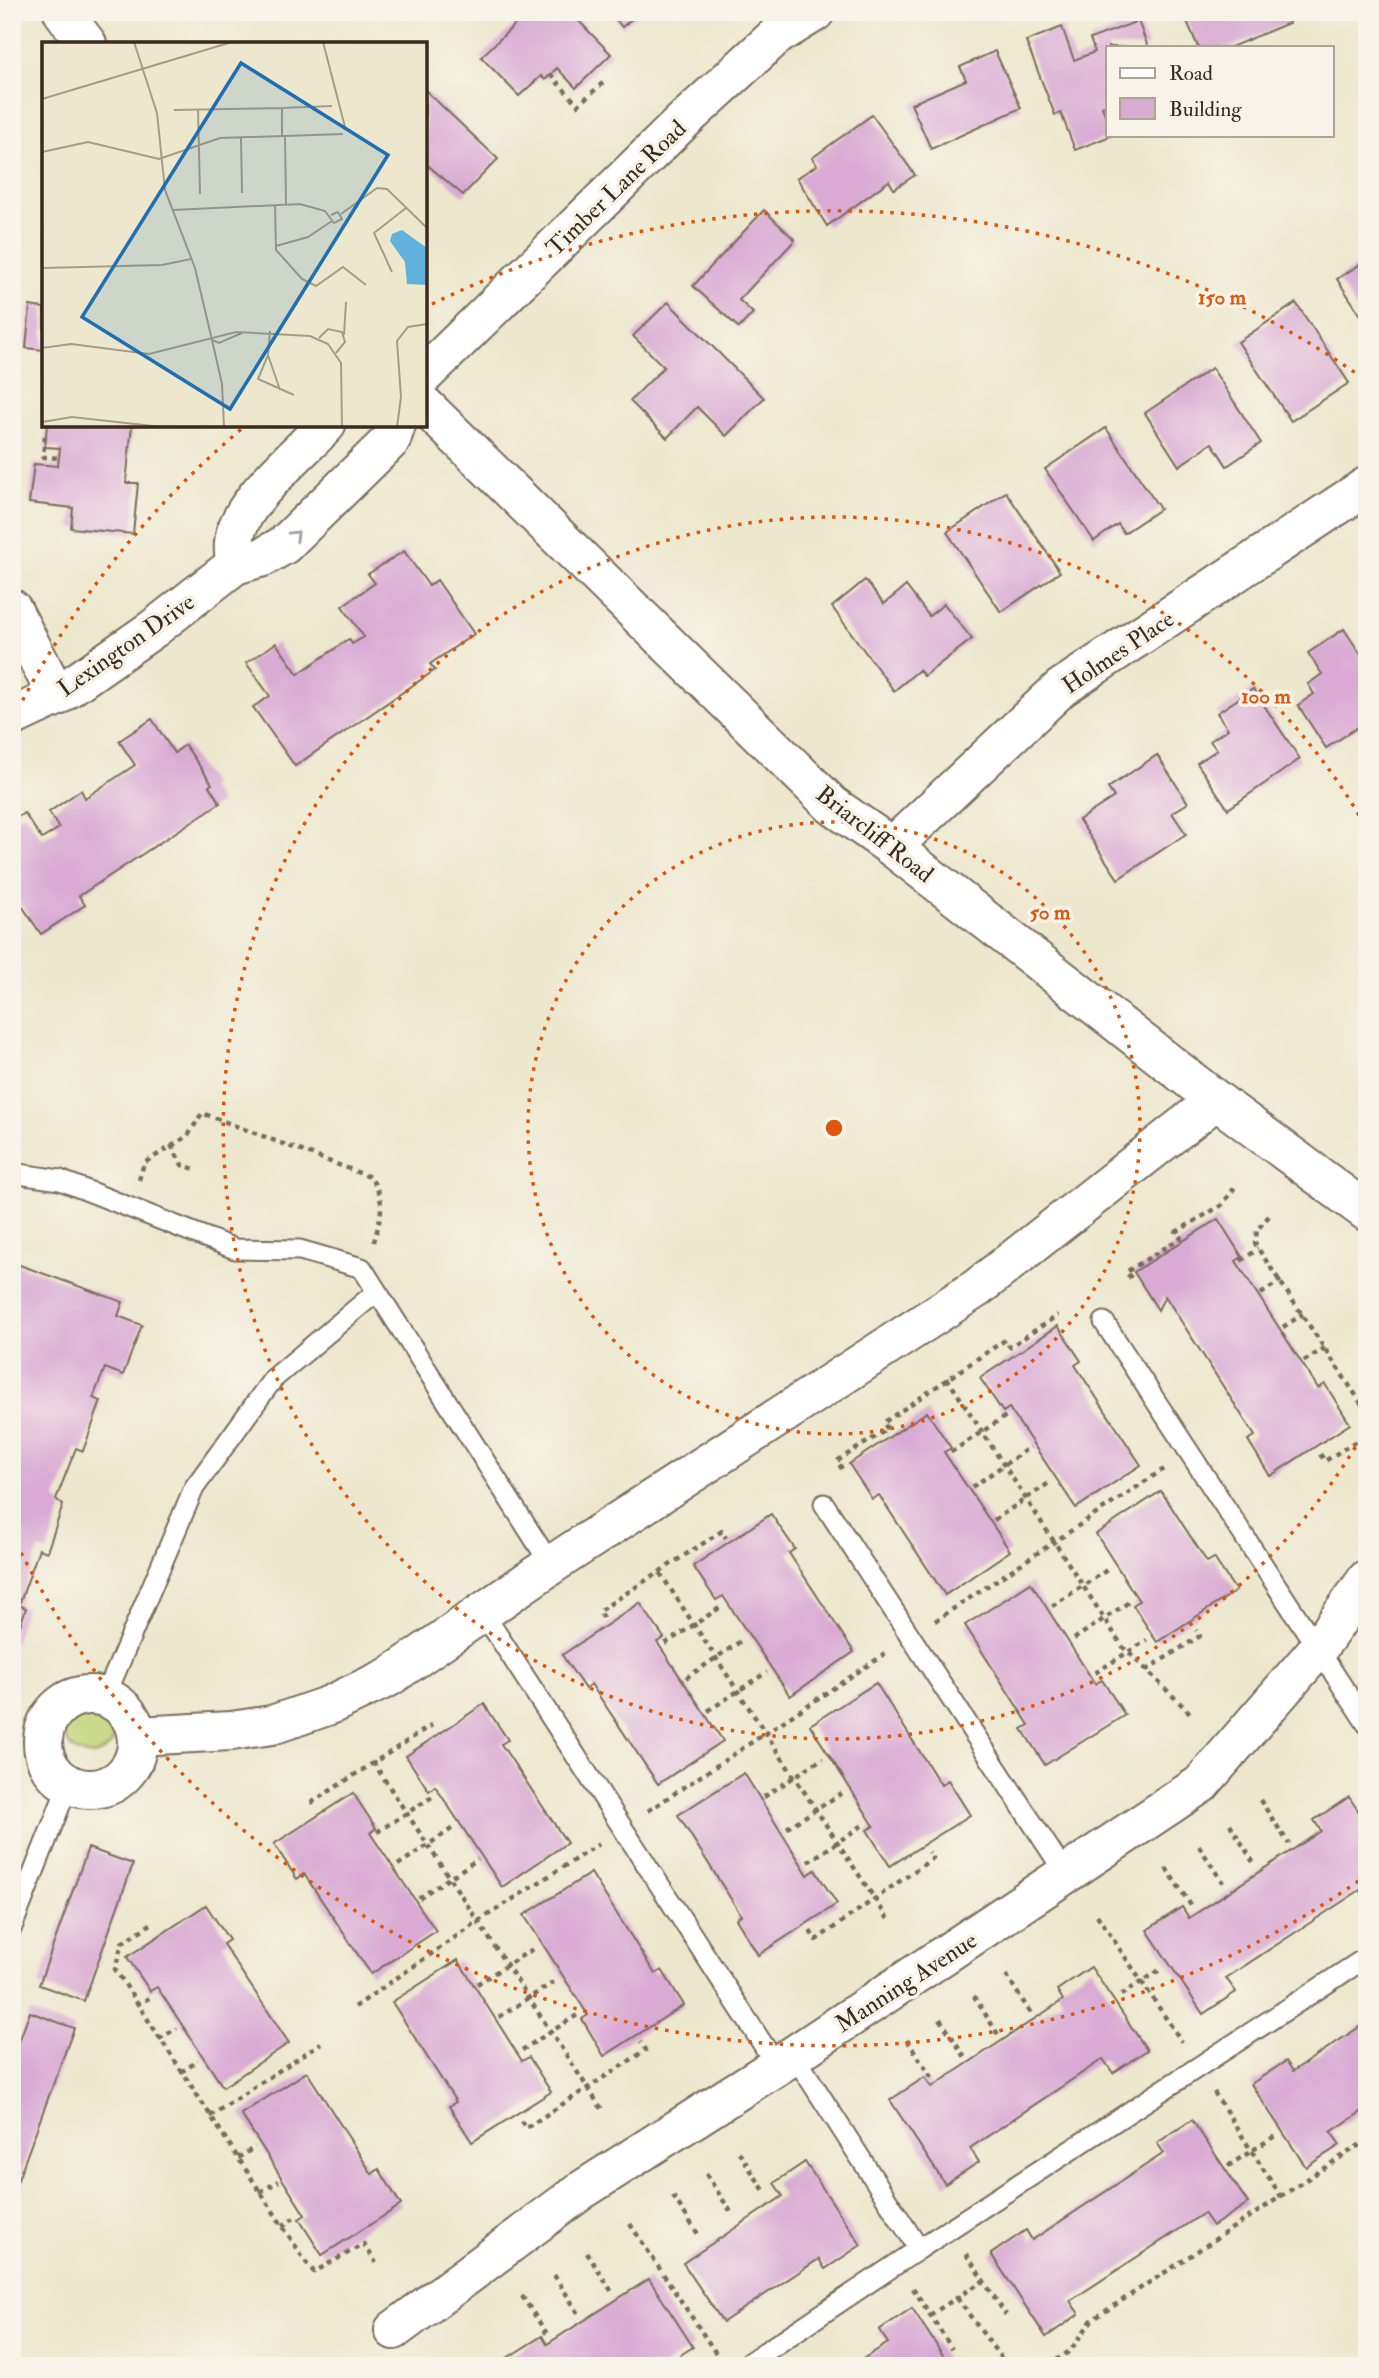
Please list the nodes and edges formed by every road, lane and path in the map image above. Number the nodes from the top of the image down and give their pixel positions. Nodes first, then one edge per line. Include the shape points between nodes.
1 (63, 12) edge
2 (815, 12) edge
3 (86, 42) edge
4 (550, 74) dead end
5 (604, 82) dead end
6 (427, 372) edge
7 (427, 408) edge
8 (324, 427) edge
9 (395, 427) edge
10 (45, 436) dead end
11 (59, 458) dead end
12 (1367, 486) edge
13 (235, 565) junction
14 (12, 609) edge
15 (57, 696) junction
16 (12, 716) edge
17 (892, 847) junction
18 (1216, 1100) junction
19 (171, 1145) junction
20 (195, 1169) dead end
21 (12, 1173) edge
22 (1235, 1187) dead end
23 (130, 1208) junction
24 (1367, 1212) edge
25 (1269, 1216) dead end
26 (372, 1246) dead end
27 (1258, 1249) junction
28 (1241, 1261) dead end
29 (1130, 1278) dead end
30 (1281, 1280) junction
31 (375, 1293) junction
32 (1261, 1294) dead end
33 (1303, 1314) junction
34 (1058, 1315) dead end
35 (1104, 1322) dead end
36 (1283, 1327) dead end
37 (1325, 1348) junction
38 (1304, 1361) dead end
39 (947, 1378) junction
40 (1367, 1412) edge
41 (1006, 1416) dead end
42 (982, 1432) junction
43 (1367, 1434) edge
44 (1030, 1447) dead end
45 (951, 1452) dead end
46 (1320, 1454) dead end
47 (1003, 1465) junction
48 (1165, 1468) dead end
49 (842, 1469) dead end
50 (1052, 1481) dead end
51 (972, 1487) dead end
52 (1024, 1499) junction
53 (824, 1504) dead end
54 (994, 1520) dead end
55 (726, 1538) dead end
56 (1053, 1542) junction
57 (551, 1565) junction
58 (1110, 1568) dead end
59 (660, 1573) junction
60 (1367, 1579) edge
61 (1082, 1586) junction
62 (1132, 1600) dead end
63 (1052, 1606) dead end
64 (721, 1607) dead end
65 (482, 1611) junction
66 (604, 1618) dead end
67 (1104, 1619) junction
68 (694, 1624) junction
69 (928, 1626) dead end
70 (1196, 1630) dead end
71 (744, 1639) dead end
72 (1074, 1639) dead end
73 (1147, 1640) dead end
74 (665, 1644) dead end
75 (1317, 1650) junction
76 (889, 1651) dead end
77 (1128, 1652) junction
78 (716, 1658) junction
79 (1146, 1670) junction
80 (767, 1672) dead end
81 (1095, 1673) dead end
82 (686, 1678) dead end
83 (738, 1691) junction
84 (105, 1697) junction
85 (708, 1711) dead end
86 (1191, 1714) dead end
87 (1367, 1724) edge
88 (432, 1725) dead end
89 (766, 1734) junction
90 (137, 1736) junction
91 (823, 1758) dead end
92 (373, 1762) junction
93 (794, 1776) junction
94 (69, 1783) junction
95 (845, 1791) dead end
96 (435, 1795) dead end
97 (764, 1797) dead end
98 (1259, 1800) dead end
99 (311, 1803) dead end
100 (816, 1809) junction
101 (407, 1813) junction
102 (640, 1817) dead end
103 (866, 1824) dead end
104 (1230, 1824) dead end
105 (456, 1826) dead end
106 (787, 1828) dead end
107 (377, 1832) dead end
108 (837, 1841) junction
109 (600, 1843) dead end
110 (1289, 1844) dead end
111 (428, 1845) junction
112 (1199, 1846) dead end
113 (929, 1852) dead end
114 (478, 1859) dead end
115 (808, 1862) dead end
116 (1254, 1862) dead end
117 (398, 1865) dead end
118 (1166, 1868) dead end
119 (1067, 1876) junction
120 (450, 1878) junction
121 (1223, 1883) dead end
122 (419, 1898) dead end
123 (875, 1899) junction
124 (1192, 1907) dead end
125 (1097, 1914) dead end
126 (888, 1919) dead end
127 (477, 1922) junction
128 (151, 1924) dead end
129 (12, 1927) edge
130 (810, 1931) dead end
131 (536, 1947) dead end
132 (1367, 1957) edge
133 (507, 1965) junction
134 (1163, 1968) dead end
135 (1006, 1975) dead end
136 (557, 1980) dead end
137 (1142, 1982) junction
138 (477, 1984) dead end
139 (1121, 1995) dead end
140 (153, 1996) dead end
141 (974, 1996) dead end
142 (529, 1998) junction
143 (136, 2005) junction
144 (355, 2007) dead end
145 (579, 2014) dead end
146 (1032, 2015) dead end
147 (499, 2017) dead end
148 (940, 2019) dead end
149 (177, 2028) dead end
150 (551, 2032) junction
151 (999, 2036) dead end
152 (159, 2039) junction
153 (907, 2040) dead end
154 (641, 2042) dead end
155 (321, 2043) dead end
156 (1184, 2045) dead end
157 (522, 2050) dead end
158 (965, 2057) dead end
159 (785, 2061) junction
160 (198, 2062) dead end
161 (181, 2072) junction
162 (933, 2079) dead end
163 (1210, 2085) dead end
164 (588, 2088) junction
165 (603, 2111) dead end
166 (210, 2116) junction
167 (521, 2121) dead end
168 (1275, 2136) dead end
169 (1367, 2140) edge
170 (255, 2147) dead end
171 (739, 2152) dead end
172 (1251, 2152) junction
173 (238, 2158) junction
174 (1228, 2166) dead end
175 (706, 2174) dead end
176 (279, 2180) dead end
177 (260, 2192) junction
178 (765, 2192) dead end
179 (673, 2196) dead end
180 (1281, 2197) junction
181 (731, 2212) dead end
182 (294, 2218) dead end
183 (630, 2224) dead end
184 (282, 2226) junction
185 (698, 2234) dead end
186 (919, 2249) junction
187 (963, 2251) dead end
188 (587, 2253) dead end
189 (376, 2263) dead end
190 (554, 2275) dead end
191 (983, 2281) junction
192 (911, 2284) dead end
193 (612, 2292) dead end
194 (522, 2296) dead end
195 (957, 2298) junction
196 (579, 2314) dead end
197 (930, 2315) junction
198 (1006, 2315) dead end
199 (394, 2330) dead end
200 (547, 2334) dead end
201 (952, 2349) dead end
202 (718, 2356) dead end
203 (744, 2366) edge
204 (1007, 2366) edge
205 (1048, 2366) edge

1 - 3 street
2 - 6 street, Timber Lane Road via 776,36
4 - 5 path via 578,105
7 - 17 street, Briarcliff Road via 832,805
8 - 13 street via 242,518 233,543
13 -> 9 street, Lexington Drive via 284,545 391,440
10 - 11 path via 43,457
12 - 17 street, Holmes Place via 1061,688
13 - 15 street, Lexington Drive
14 - 15 street
15 - 16 street, Lexington Drive
17 - 18 street, Briarcliff Road
18 - 24 street, Briarcliff Road
18 - 57 street via 977,1288
19 - 20 path via 182,1165
19 - 23 path via 144,1163
19 - 26 path via 188,1136 202,1113 370,1177 380,1191 381,1203
21 - 23 lane via 60,1180
22 - 29 path via 1222,1205 1176,1232 1181,1238 1126,1272
23 - 31 lane via 235,1249 300,1250 362,1268
25 - 27 path via 1257,1230
27 - 28 path
27 - 30 path
30 - 32 path
30 - 33 path
31 - 57 lane
31 - 84 lane via 273,1379 194,1488
33 - 36 path
33 - 37 path
34 - 39 path via 1010,1347 1005,1340
35 - 75 lane
37 - 38 path
37 - 40 path
39 - 42 path
39 - 49 path via 883,1423 888,1429 837,1461
41 - 42 path
42 - 45 path
42 - 47 path
43 - 46 path via 1325,1461
44 - 47 path
47 - 51 path
47 - 52 path
48 - 56 path
50 - 52 path
52 - 54 path
52 - 56 path
53 - 119 lane
55 - 59 path via 722,1531
56 - 61 path
56 - 69 path
57 - 65 street
58 - 61 path
59 - 66 path via 599,1611
59 - 68 path
60 - 75 street, Manning Avenue
61 - 63 path
61 - 67 path
62 - 67 path
64 - 68 path
65 - 90 street via 389,1677 330,1705 272,1725
65 - 159 lane
67 - 72 path
67 - 77 path
68 - 74 path
68 - 78 path
70 - 79 path via 1200,1636
71 - 78 path
73 - 77 path
75 - 87 lane
75 - 119 street, Manning Avenue via 1201,1784
76 - 89 path
77 - 79 path
77 - 81 path
78 - 82 path
78 - 83 path
79 - 86 path
80 - 83 path
83 - 85 path
83 - 89 path
84 - 90 street via 126,1711
84 - 94 street via 73,1698 57,1709 47,1725 48,1763
88 - 92 path
89 - 93 path
89 - 102 path
90 - 94 street via 131,1765 117,1780 99,1787
91 - 93 path
92 - 99 path
92 - 101 path
93 - 97 path
93 - 100 path
94 - 129 lane
95 - 100 path
96 - 101 path
98 - 110 path
100 - 106 path
100 - 108 path
101 - 107 path
101 - 111 path
103 - 108 path
104 - 116 path
105 - 111 path
108 - 115 path
108 - 123 path
109 - 127 path
111 - 117 path
111 - 120 path
112 - 121 path
113 - 123 path via 933,1858
114 - 120 path
118 - 124 path
119 - 159 street, Manning Avenue
120 - 122 path
120 - 127 path
123 - 126 path
123 - 130 path via 816,1940
125 - 137 path
127 - 133 path
127 - 144 path
128 - 143 path via 122,1943 116,1956 115,1969
131 - 133 path
132 - 186 lane
133 - 138 path
133 - 142 path
134 - 137 path
135 - 146 path
136 - 142 path
137 - 139 path
137 - 156 path
140 - 143 path
141 - 151 path
142 - 147 path
142 - 150 path
143 - 152 path
145 - 150 path
148 - 158 path
149 - 152 path
150 - 157 path
150 - 164 path
152 - 161 path
153 - 162 path
154 - 164 path via 646,2050
155 - 166 path
159 - 186 lane
159 - 199 street, Manning Avenue via 582,2190
160 - 161 path
161 - 166 path
163 - 172 path
164 - 165 path
164 - 167 path via 526,2128
166 - 173 path
168 - 172 path
169 - 180 path
170 - 173 path
171 - 178 path
172 - 174 path
172 - 180 path
173 - 177 path
175 - 181 path
176 - 177 path
177 - 184 path
179 - 185 path
180 - 205 path via 1092,2320 1070,2351
182 - 184 path
183 - 202 path
184 - 189 path via 314,2272 364,2244
186 - 203 lane
187 - 191 path
188 - 193 path
190 - 196 path
191 - 195 path
191 - 198 path
192 - 197 path
194 - 200 path
195 - 197 path
195 - 204 path
197 - 201 path

